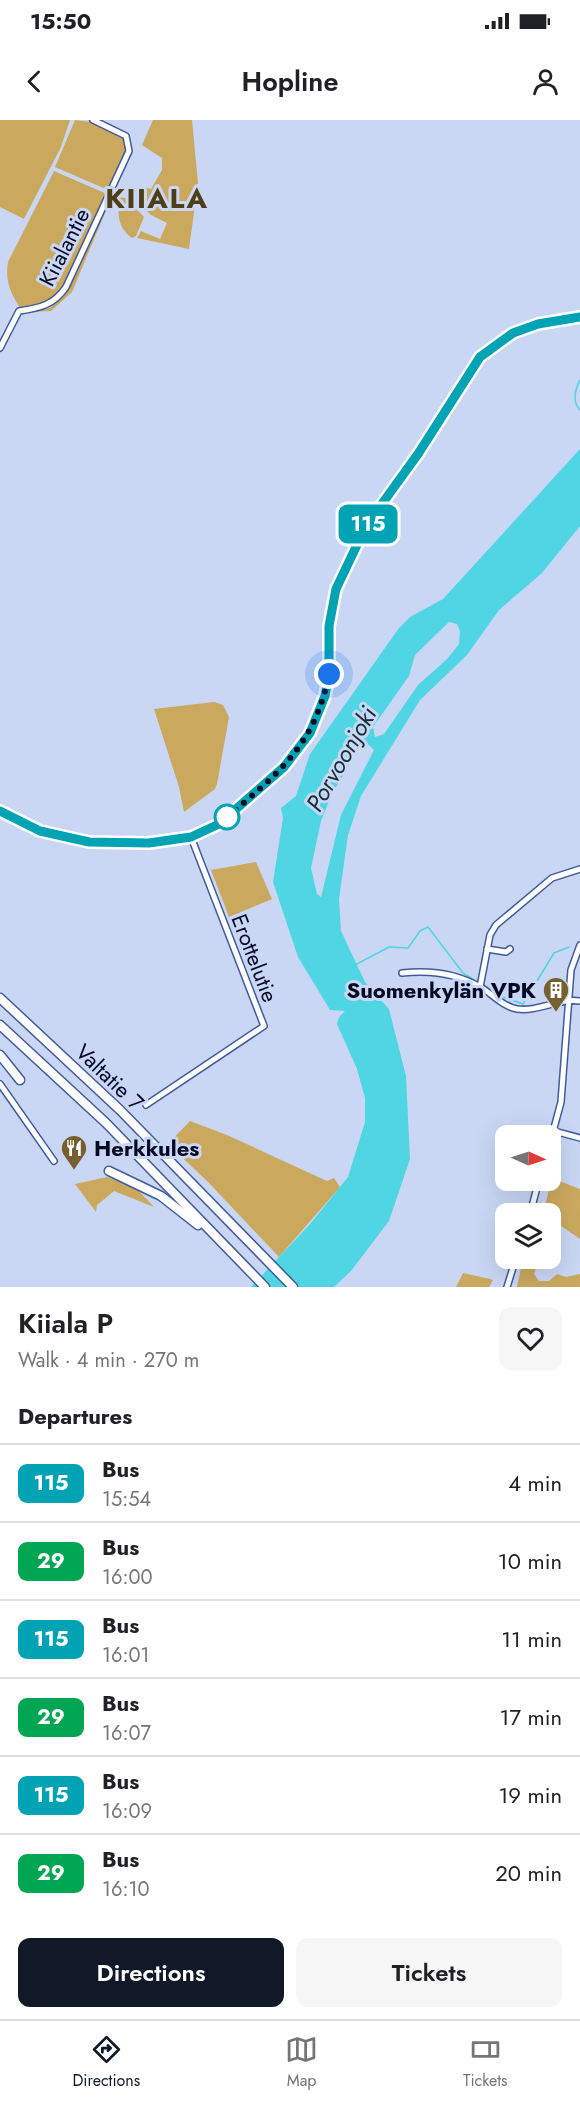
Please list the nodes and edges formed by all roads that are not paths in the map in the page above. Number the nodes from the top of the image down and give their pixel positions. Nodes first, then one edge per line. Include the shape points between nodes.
1 (93, 120) edge
2 (580, 317) edge
3 (0, 348) edge
4 (0, 811) edge
5 (191, 837) junction
6 (580, 870) edge
7 (580, 945) edge
8 (487, 949) junction
9 (510, 949) dead end
10 (577, 960) edge
11 (402, 973) dead end
12 (480, 987) junction
13 (0, 998) edge
14 (568, 999) junction
15 (580, 1001) edge
16 (0, 1025) edge
17 (0, 1055) edge
18 (20, 1080) dead end
19 (0, 1084) edge
20 (146, 1105) dead end
21 (555, 1125) edge
22 (561, 1133) edge
23 (580, 1138) edge
24 (54, 1161) dead end
25 (109, 1171) dead end
26 (242, 1263) junction
27 (513, 1269) edge
28 (265, 1287) edge
29 (293, 1287) edge
30 (507, 1287) edge

1 - 3 street, Kiialantie via 126,136 129,151 66,287 48,305 19,310
2 - 5 street via 513,333 480,357 366,526 336,589 329,626 329,674 310,733 284,767 219,824
4 - 5 street via 40,831 89,842 149,843
5 - 20 street, Erottelutie via 264,1026
6 - 8 street via 556,876 537,889 496,925
7 - 10 street
8 - 9 street
8 - 12 street
10 - 14 street
11 - 12 street via 450,974
12 - 14 street via 517,1009 536,1009
13 - 29 highway, Valtatie 7 via 120,1110
14 - 15 street
14 - 21 street via 561,1102
16 - 26 highway, Valtatie 7 via 106,1123
17 - 18 highway
19 - 24 street
22 - 23 street
25 - 26 highway via 176,1205
26 - 28 highway, Valtatie 7
27 - 30 street

